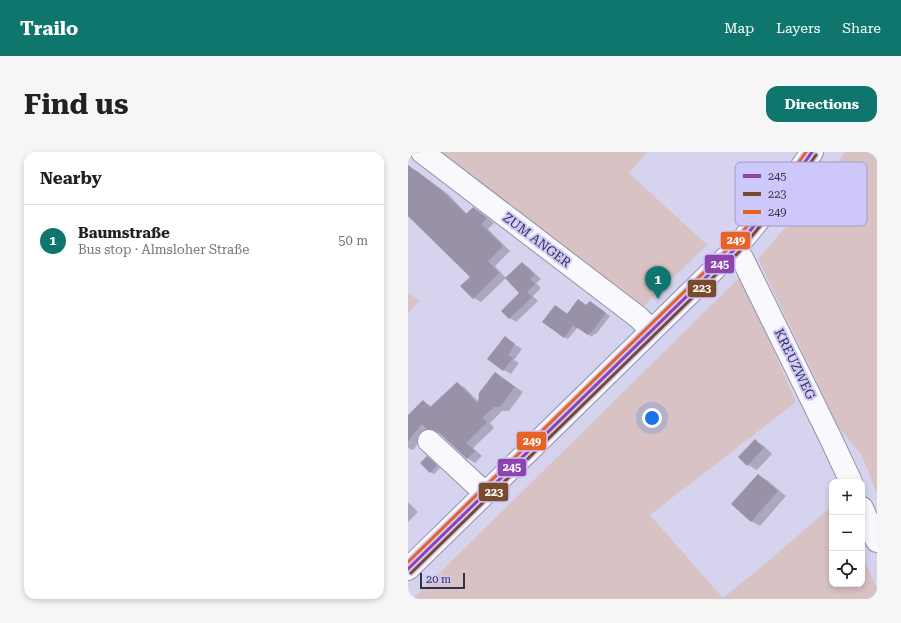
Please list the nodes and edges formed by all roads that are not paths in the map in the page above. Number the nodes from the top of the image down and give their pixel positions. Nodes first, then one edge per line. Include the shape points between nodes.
1 (422, 152) edge
2 (812, 152) edge
3 (805, 162) edge
4 (754, 226) edge
5 (735, 249) junction
6 (651, 330) junction
7 (429, 441) dead end
8 (850, 479) edge
9 (485, 493) junction
10 (865, 515) edge
11 (877, 541) edge
12 (408, 569) edge

1 - 6 street, ZUM ANGER via 638,317
2 - 3 street
4 - 5 street
5 - 6 street
5 - 8 street, KREUZWEG via 742,258
6 - 9 street
7 - 9 street
9 - 12 street
10 - 11 street

